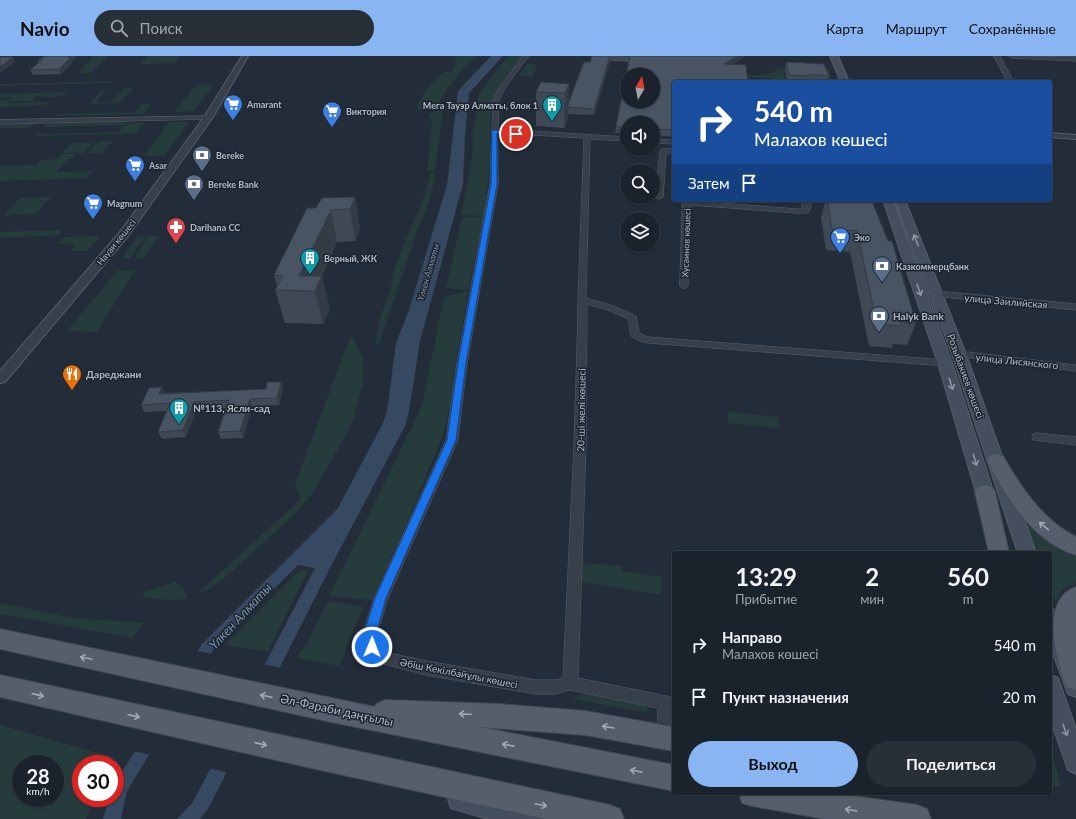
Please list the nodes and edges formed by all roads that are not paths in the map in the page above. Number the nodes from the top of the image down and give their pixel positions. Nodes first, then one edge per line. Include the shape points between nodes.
1 (245, 56) edge
2 (526, 56) edge
3 (834, 56) edge
4 (843, 56) edge
5 (997, 56) edge
6 (1012, 56) edge
7 (1076, 59) edge
8 (844, 80) edge
9 (853, 80) edge
10 (1010, 80) edge
11 (209, 117) junction
12 (0, 122) edge
13 (495, 131) junction
14 (1052, 135) edge
15 (587, 137) junction
16 (1076, 137) edge
17 (620, 139) edge
18 (660, 141) edge
19 (672, 142) edge
20 (672, 151) edge
21 (660, 186) edge
22 (687, 202) edge
23 (698, 202) edge
24 (806, 202) edge
25 (889, 202) edge
26 (901, 202) edge
27 (684, 286) dead end
28 (936, 294) junction
29 (582, 300) junction
30 (1076, 307) edge
31 (959, 354) junction
32 (945, 363) junction
33 (1076, 368) edge
34 (0, 379) edge
35 (1037, 437) dead end
36 (1076, 442) edge
37 (996, 460) junction
38 (985, 492) junction
39 (1076, 547) edge
40 (999, 551) edge
41 (1005, 551) edge
42 (1026, 551) edge
43 (1076, 596) edge
44 (1052, 622) edge
45 (0, 639) edge
46 (1076, 679) edge
47 (570, 683) junction
48 (0, 686) edge
49 (1076, 687) edge
50 (1052, 691) edge
51 (331, 710) junction
52 (670, 738) edge
53 (311, 756) junction
54 (1076, 762) edge
55 (672, 778) edge
56 (763, 795) edge
57 (530, 819) edge
58 (610, 819) edge
59 (917, 819) edge

1 - 11 street, Науаи көшесі
2 - 13 street, Әбіш Кекілбайұлы көшесі via 498,95
3 - 8 main road
4 - 9 main road
5 - 10 street
6 - 7 street
11 - 12 street
11 - 34 street, Науаи көшесі via 124,234
13 - 15 street
13 - 47 street, Әбіш Кекілбайұлы көшесі via 494,184 462,363 452,440 381,598 372,627 372,647 385,658 426,668 536,687 556,687
14 - 16 street
15 - 17 street
15 - 29 street, 20-ші желі көшесі
18 - 19 street
20 - 21 street via 663,151
22 - 27 street, Хусаинов көшесі
23 - 24 street via 796,211 805,210
25 -> 32 main road, Розыбакиев көшесі
28 -> 26 main road, Розыбакиев көшесі
28 - 30 street, улица Заилийская
28 - 31 main road, Розыбакиев көшесі
29 - 32 street via 611,308 633,318 634,334 648,340
29 - 47 street, 20-ші желі көшесі via 580,444
31 - 33 street, улица Лисянского
31 - 37 main road, Розыбакиев көшесі
32 -> 38 main road, Розыбакиев көшесі
35 - 36 street
39 -> 37 main road via 1051,532 1026,508
37 - 42 main road, Розыбакиев көшесі via 1010,509
38 - 40 main road
38 - 41 main road
43 - 46 main road via 1068,606 1065,620 1066,637
44 - 49 main road
51 -> 45 main road, Әл-Фараби даңғылы
47 - 52 street via 666,702
48 -> 53 main road
50 -> 54 main road
52 -> 51 main road via 585,723
55 -> 51 main road, Әл-Фараби даңғылы
53 - 57 main road
53 -> 58 main road
59 -> 56 main road

